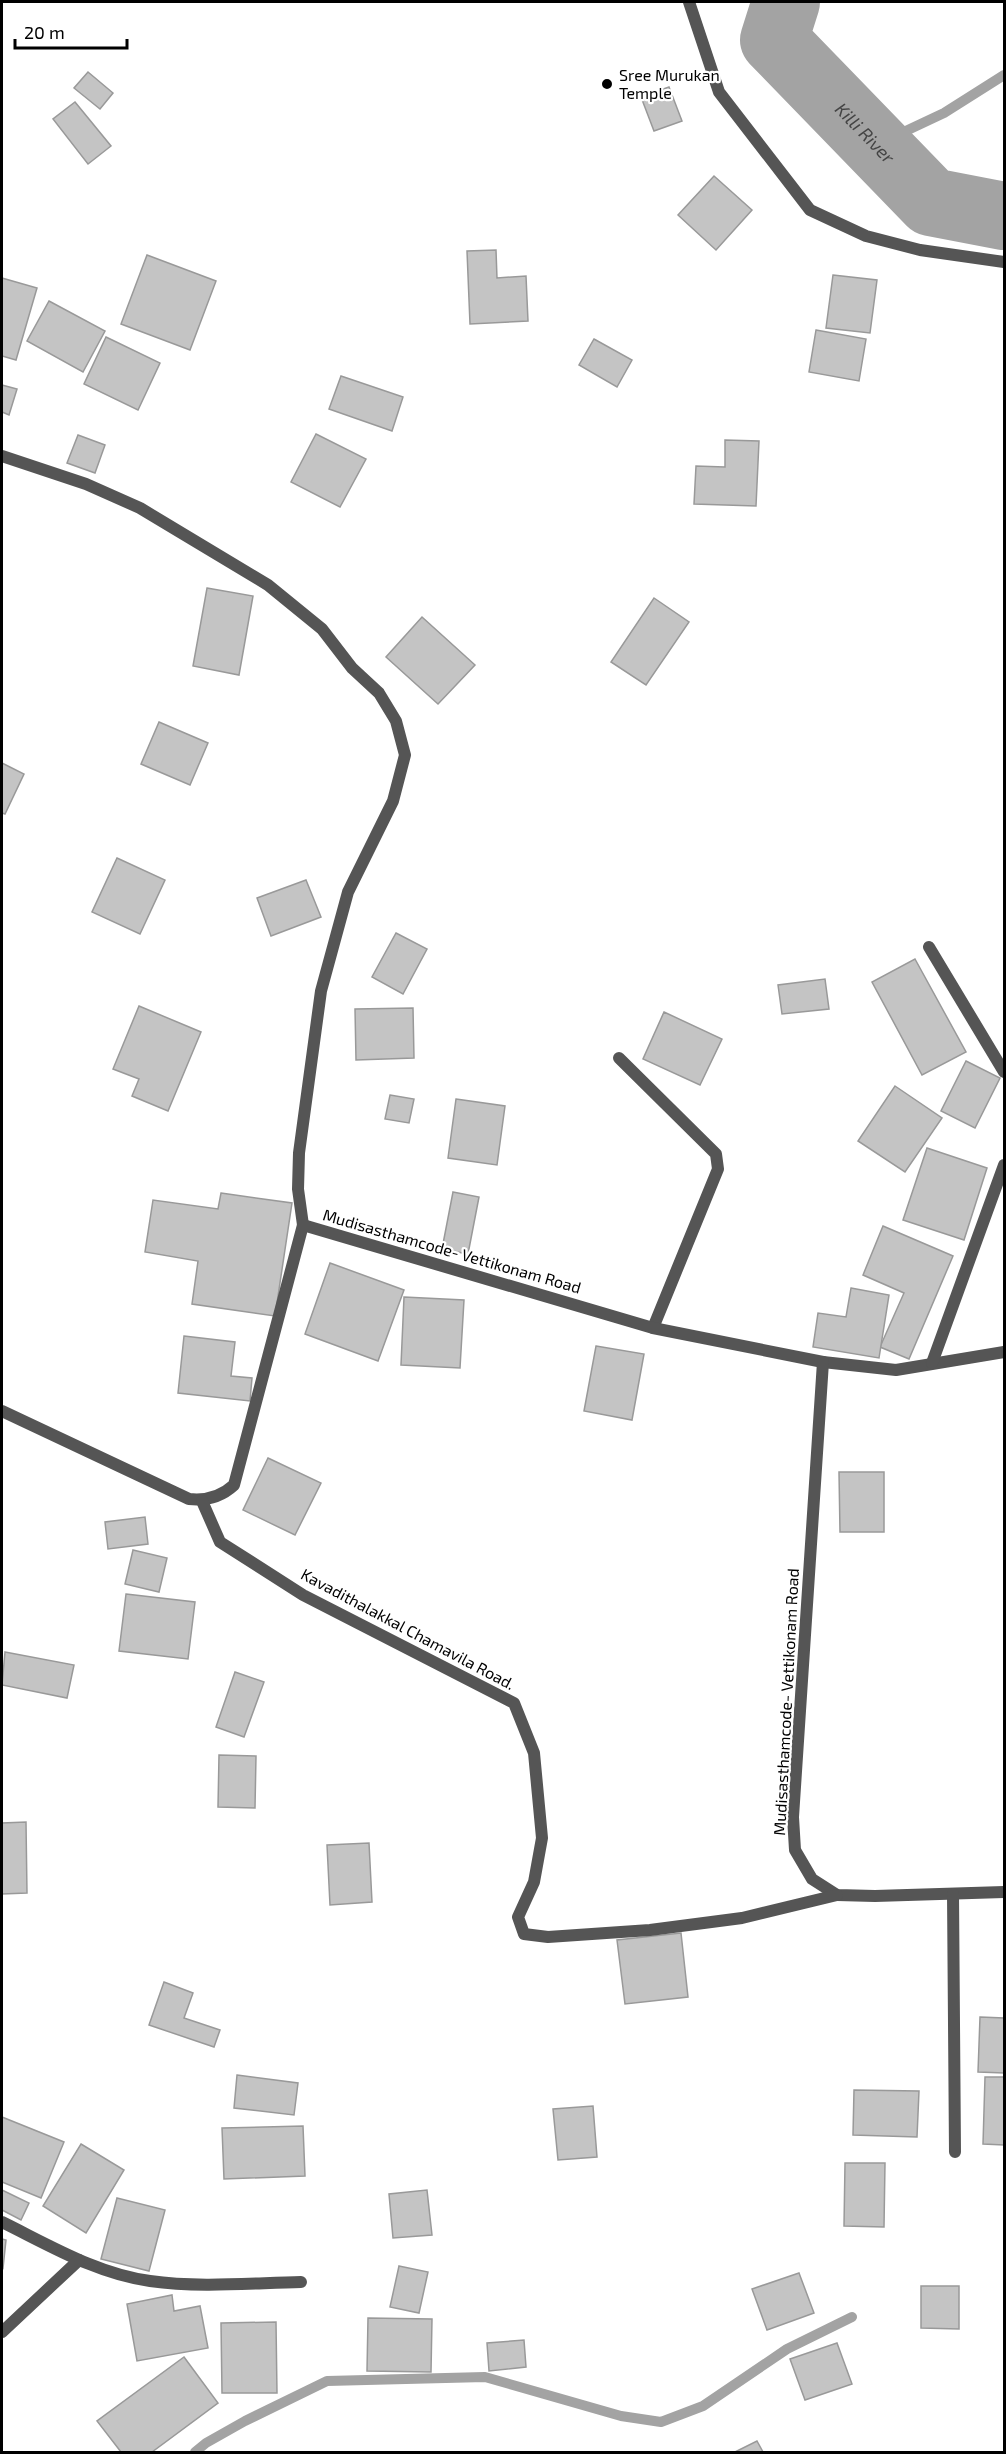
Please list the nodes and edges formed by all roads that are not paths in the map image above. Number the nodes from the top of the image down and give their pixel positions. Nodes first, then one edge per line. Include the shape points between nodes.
1 (689, 2) edge
2 (1005, 262) edge
3 (2, 456) edge
4 (929, 947) dead end
5 (619, 1058) dead end
6 (1005, 1072) edge
7 (1005, 1165) edge
8 (303, 1225) junction
9 (653, 1328) junction
10 (1005, 1352) edge
11 (823, 1362) junction
12 (932, 1364) junction
13 (2, 1411) edge
14 (202, 1500) junction
15 (1005, 1892) edge
16 (953, 1894) junction
17 (837, 1895) junction
18 (955, 2152) dead end
19 (2, 2222) edge
20 (79, 2260) junction
21 (302, 2282) dead end
22 (2, 2331) edge

1 - 2 street via 719,92 810,210 866,236 920,250
3 - 8 street via 86,484 140,508 268,585 322,629 352,668 379,693 396,721 405,755 393,801 348,892 321,991 299,1153
4 - 6 street
5 - 9 street via 716,1154 718,1169
7 - 12 street
8 - 9 street, Mudisasthamcode- Vettikonam Road
8 - 14 street, Mudisasthamcode- Vettikonam Road via 234,1485 225,1493
9 - 11 street, Mudisasthamcode- Vettikonam Road
10 - 12 street, Mudisasthamcode- Vettikonam Road
11 - 12 street, Mudisasthamcode- Vettikonam Road via 896,1370
11 - 17 street, Mudisasthamcode- Vettikonam Road via 793,1817 795,1850 812,1879
13 - 14 street via 189,1499
14 - 17 street, Kavadithalakkal Chamavila Road. via 220,1542 303,1595 514,1703 534,1753 542,1838 534,1882 518,1917 524,1934 548,1937 650,1930 742,1918
15 - 16 street
16 - 17 street
16 - 18 street
19 - 20 street
20 - 21 street via 149,2281 179,2284
20 - 22 street

